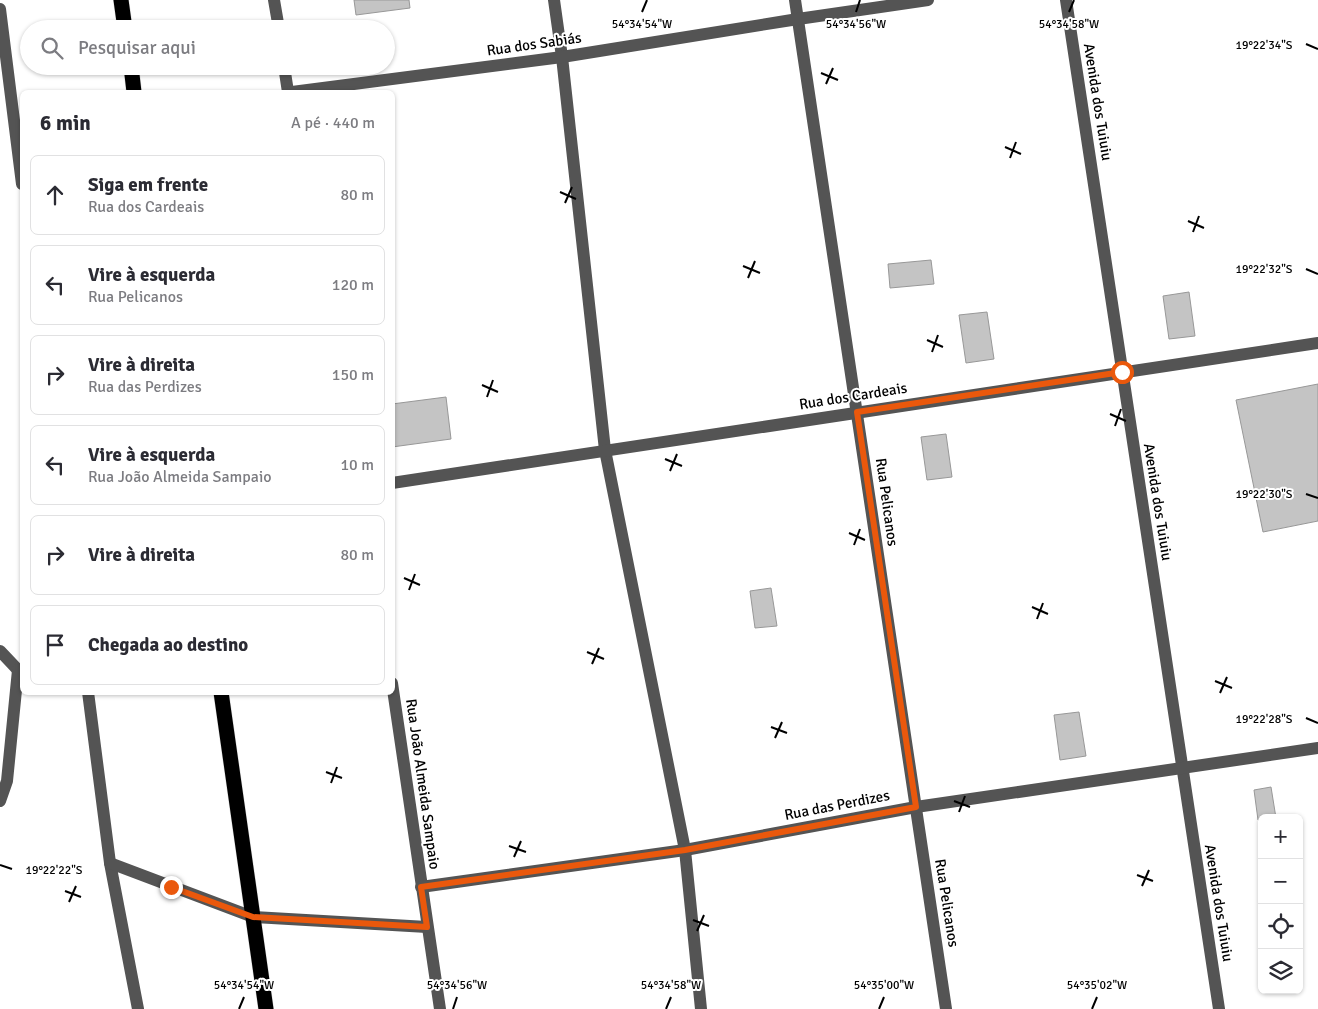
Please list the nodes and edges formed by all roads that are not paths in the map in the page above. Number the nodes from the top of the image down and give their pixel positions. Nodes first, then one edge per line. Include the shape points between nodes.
1 (121, 0) edge
2 (274, 0) edge
3 (554, 0) edge
4 (795, 0) edge
5 (928, 0) edge
6 (1066, 0) edge
7 (0, 10) edge
8 (798, 19) junction
9 (124, 20) edge
10 (277, 20) edge
11 (562, 57) junction
12 (131, 75) edge
13 (285, 75) edge
14 (134, 90) edge
15 (288, 90) edge
16 (307, 90) edge
17 (20, 168) edge
18 (1318, 343) edge
19 (1122, 372) junction
20 (857, 412) junction
21 (605, 450) junction
22 (395, 483) edge
23 (0, 651) edge
24 (20, 670) edge
25 (88, 695) edge
26 (221, 695) edge
27 (394, 695) edge
28 (1318, 748) edge
29 (1182, 768) junction
30 (0, 801) edge
31 (916, 807) junction
32 (685, 850) junction
33 (110, 863) junction
34 (421, 887) junction
35 (253, 917) junction
36 (427, 927) junction
37 (138, 1009) edge
38 (266, 1009) edge
39 (440, 1009) edge
40 (701, 1009) edge
41 (946, 1009) edge
42 (1219, 1009) edge

1 - 9 highway
2 - 10 street
3 - 11 street
4 - 8 street, Rua Pelicanos
5 - 8 street, Rua dos Sabiás
6 - 19 street, Avenida dos Tuiuiu
7 - 17 street
8 - 11 street, Rua dos Sabiás
8 - 20 street, Rua Pelicanos
11 - 16 street, Rua dos Sabiás
11 - 21 street
12 - 14 highway
13 - 15 street
18 - 19 street, Rua dos Cardeais
19 - 20 street, Rua dos Cardeais
19 - 29 street, Avenida dos Tuiuiu
20 - 21 street, Rua dos Cardeais
20 - 31 street, Rua Pelicanos
21 - 22 street, Rua dos Cardeais
21 - 32 street
23 - 24 street
24 - 30 street via 7,781
25 - 33 street
26 - 35 highway
27 - 34 street, Rua João Almeida Sampaio
28 - 29 street, Rua das Perdizes
29 - 31 street, Rua das Perdizes
29 - 42 street, Avenida dos Tuiuiu
31 - 32 street, Rua das Perdizes
31 - 41 street, Rua Pelicanos
32 - 34 street, Rua das Perdizes
32 - 40 street
33 - 35 street
33 - 37 street
34 - 36 street, Rua João Almeida Sampaio
35 - 36 street
35 - 38 highway
36 - 39 street, Rua João Almeida Sampaio

